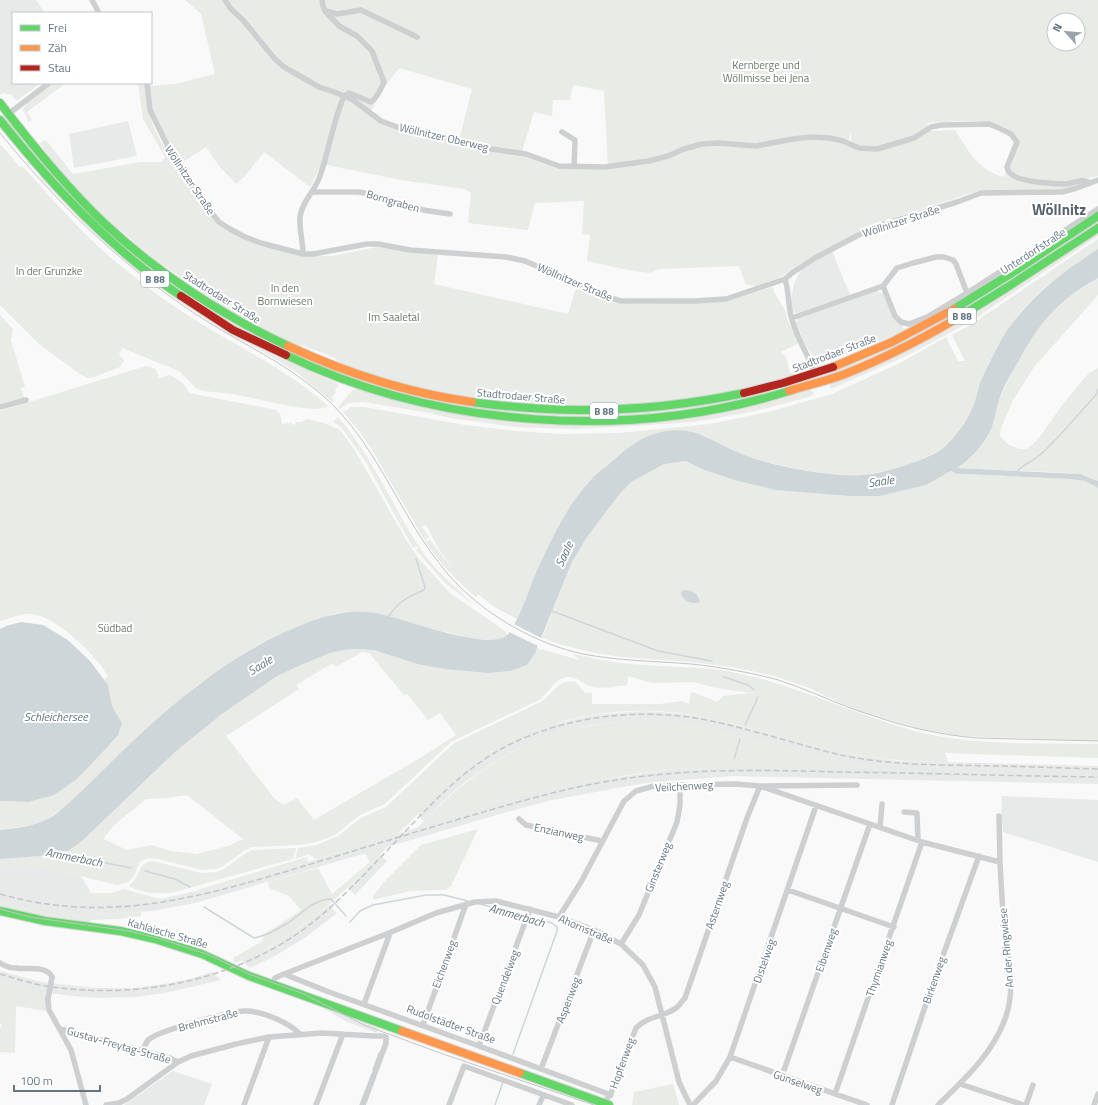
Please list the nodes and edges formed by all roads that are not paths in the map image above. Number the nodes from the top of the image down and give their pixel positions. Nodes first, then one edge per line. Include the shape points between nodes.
1 (92, 0) edge
2 (225, 0) edge
3 (322, 0) edge
4 (325, 11) junction
5 (98, 12) edge
6 (416, 37) dead end
7 (48, 84) edge
8 (148, 84) edge
9 (344, 96) junction
10 (0, 103) edge
11 (8, 114) junction
12 (0, 120) edge
13 (562, 132) dead end
14 (574, 167) junction
15 (1098, 180) edge
16 (1090, 184) junction
17 (312, 192) junction
18 (1098, 209) edge
19 (450, 214) dead end
20 (1098, 216) edge
21 (1098, 228) edge
22 (303, 254) junction
23 (785, 279) junction
24 (882, 286) junction
25 (967, 293) junction
26 (792, 318) junction
27 (813, 374) junction
28 (815, 384) junction
29 (26, 400) dead end
30 (0, 407) edge
31 (680, 784) junction
32 (857, 785) dead end
33 (760, 786) junction
34 (882, 804) dead end
35 (816, 806) junction
36 (904, 812) dead end
37 (999, 816) dead end
38 (519, 819) dead end
39 (870, 824) junction
40 (880, 828) junction
41 (602, 841) junction
42 (920, 841) junction
43 (979, 856) junction
44 (1000, 862) junction
45 (788, 890) junction
46 (467, 903) junction
47 (840, 909) junction
48 (0, 911) edge
49 (529, 914) junction
50 (559, 917) junction
51 (894, 927) junction
52 (594, 930) junction
53 (389, 934) junction
54 (621, 944) junction
55 (0, 963) edge
56 (284, 974) junction
57 (272, 984) junction
58 (322, 1003) joint
59 (364, 1004) junction
60 (662, 1014) junction
61 (422, 1025) junction
62 (388, 1026) junction
63 (60, 1029) junction
64 (300, 1034) junction
65 (344, 1034) junction
66 (383, 1036) junction
67 (269, 1037) junction
68 (479, 1046) junction
69 (142, 1051) junction
70 (730, 1057) junction
71 (178, 1062) junction
72 (541, 1069) junction
73 (782, 1076) junction
74 (960, 1084) junction
75 (1033, 1085) dead end
76 (611, 1093) junction
77 (835, 1094) junction
78 (1098, 1094) edge
79 (543, 1096) junction
80 (601, 1103) edge
81 (86, 1105) edge
82 (106, 1105) edge
83 (244, 1105) edge
84 (316, 1105) edge
85 (363, 1105) edge
86 (449, 1105) edge
87 (539, 1105) edge
88 (572, 1105) edge
89 (691, 1105) edge
90 (867, 1105) edge
91 (892, 1105) edge
92 (938, 1105) edge
93 (1021, 1105) edge
94 (1094, 1105) edge

1 - 5 street
2 - 9 street, Wöllnitzer Oberweg via 284,67 319,87
3 - 4 street, Wöllnitzer Oberweg
4 - 6 street via 337,14 361,10
4 - 9 street, Wöllnitzer Oberweg via 339,26 357,36 372,51 384,82 371,102 349,93
7 - 11 street
8 - 22 street, Wöllnitzer Straße via 150,110 168,148 219,222 245,237
9 - 14 street, Wöllnitzer Oberweg via 381,121 397,127 444,137 471,146 526,154 559,166
9 - 17 street via 321,175
10 - 11 main road, Stadtrodaer Straße / B 88
11 - 12 street
11 - 27 main road, Stadtrodaer Straße / B 88 via 86,205 143,257 203,300 249,328 302,354 354,374 449,399 506,407 566,411 622,410 700,402 769,387
12 - 28 main road, Stadtrodaer Straße / B 88 via 81,214 156,279 194,306 246,337 294,361 350,384 410,401 463,412 507,418 578,422 639,420 693,414 745,404
13 - 14 street via 575,140
14 - 16 street, Wöllnitzer Oberweg via 604,167 649,161 702,144 756,146 793,139 830,138 859,148 877,149 914,138 931,127 942,124 989,124 1011,134 1017,142 1007,167 1012,176 1064,184 1085,181
15 - 16 street, Wöllnitzer Straße
16 - 23 street, Wöllnitzer Straße via 1062,192 981,193 872,228 815,258
17 - 19 street, Borngraben via 372,194 423,210
17 - 22 street via 303,205 300,217
18 - 25 street, Unterdorfstraße
20 - 27 main road, Stadtrodaer Straße / B 88 via 934,320 862,356
21 - 28 main road, Stadtrodaer Straße / B 88 via 960,317 912,344
22 - 23 street, Wöllnitzer Straße via 378,244 410,250 506,257 539,266 604,296 634,301 726,299
23 - 26 street
24 - 25 street, Unterdorfstraße via 895,316 901,322 909,324 927,317
24 - 25 street via 897,268 944,257 956,264
24 - 26 street
26 - 27 street
27 - 28 main road
29 - 30 street
31 - 33 street, Veilchenweg
31 - 41 street, Veilchenweg via 654,786 636,791 624,801
31 - 54 street, Ginsterweg via 677,822 639,915
32 - 33 street, Veilchenweg
33 - 35 street
33 - 60 street, Asternweg via 685,998 677,1008
34 - 40 street
35 - 39 street
35 - 45 street, Distelweg
36 - 42 street via 917,813
37 - 44 street, An der Ringwiese
38 - 41 street, Enzianweg via 526,825
39 - 40 street
39 - 47 street, Eibenweg
40 - 42 street
41 - 50 street, Veilchenweg
42 - 43 street
42 - 51 street, Thymianweg
43 - 44 street
43 - 91 street, Birkenweg
44 - 74 street, An der Ringwiese via 1011,974 1010,1003 994,1041
45 - 47 street
45 - 70 street, Distelweg
46 - 49 street, Ahornstraße via 496,901
46 - 53 street, Ahornstraße via 436,913
46 - 61 street, Eichenweg
47 - 51 street
47 - 73 street, Eibenweg
48 - 57 main road, Kahlaische Straße via 155,939 202,954
49 - 50 street, Ahornstraße
49 - 68 street, Quendelweg
50 - 52 street, Ahornstraße
51 - 77 street, Thymianweg
52 - 54 street, Ahornstraße
52 - 72 street, Aspenweg
53 - 56 street, Ahornstraße
53 - 59 street
54 - 60 street, Ahornstraße via 643,965 655,986
55 - 63 street, bridge via 17,969 44,970 50,973 52,977 48,1008
56 - 57 street, Ahornstraße via 275,978
56 - 59 street, Rudolstädter Straße
57 - 58 main road, Kahlaische Straße
58 - 62 main road, Rudolstädter Straße
59 - 61 street, Rudolstädter Straße
60 - 76 street, Hopfenweg via 652,1017 636,1028
60 - 89 street, Ahornstraße via 679,1082
61 - 68 street, Rudolstädter Straße
62 - 66 street
62 - 80 main road, Rudolstädter Straße
63 - 69 street, Gustav-Freytag-Straße
63 - 81 street via 71,1050
64 - 65 street
64 - 67 street
64 - 69 street, Brehmstraße via 287,1024 266,1016 246,1011 234,1012 163,1033 148,1040
65 - 66 street
65 - 84 street
66 - 85 street via 386,1037 386,1043
67 - 71 street via 204,1052
67 - 83 street
68 - 72 street, Rudolstädter Straße
69 - 71 street, Gustav-Freytag-Straße
70 - 73 street, Günselweg
70 - 89 street, Distelweg via 716,1081
71 - 82 street via 127,1099
72 - 76 street, Rudolstädter Straße
73 - 77 street, Günselweg
74 - 92 street, An der Ringwiese
74 - 93 street
75 - 93 street
76 - 80 street, Hopfenweg
77 - 90 street, Günselweg
78 - 94 street
79 - 86 street via 464,1066
79 - 87 street
79 - 88 street

